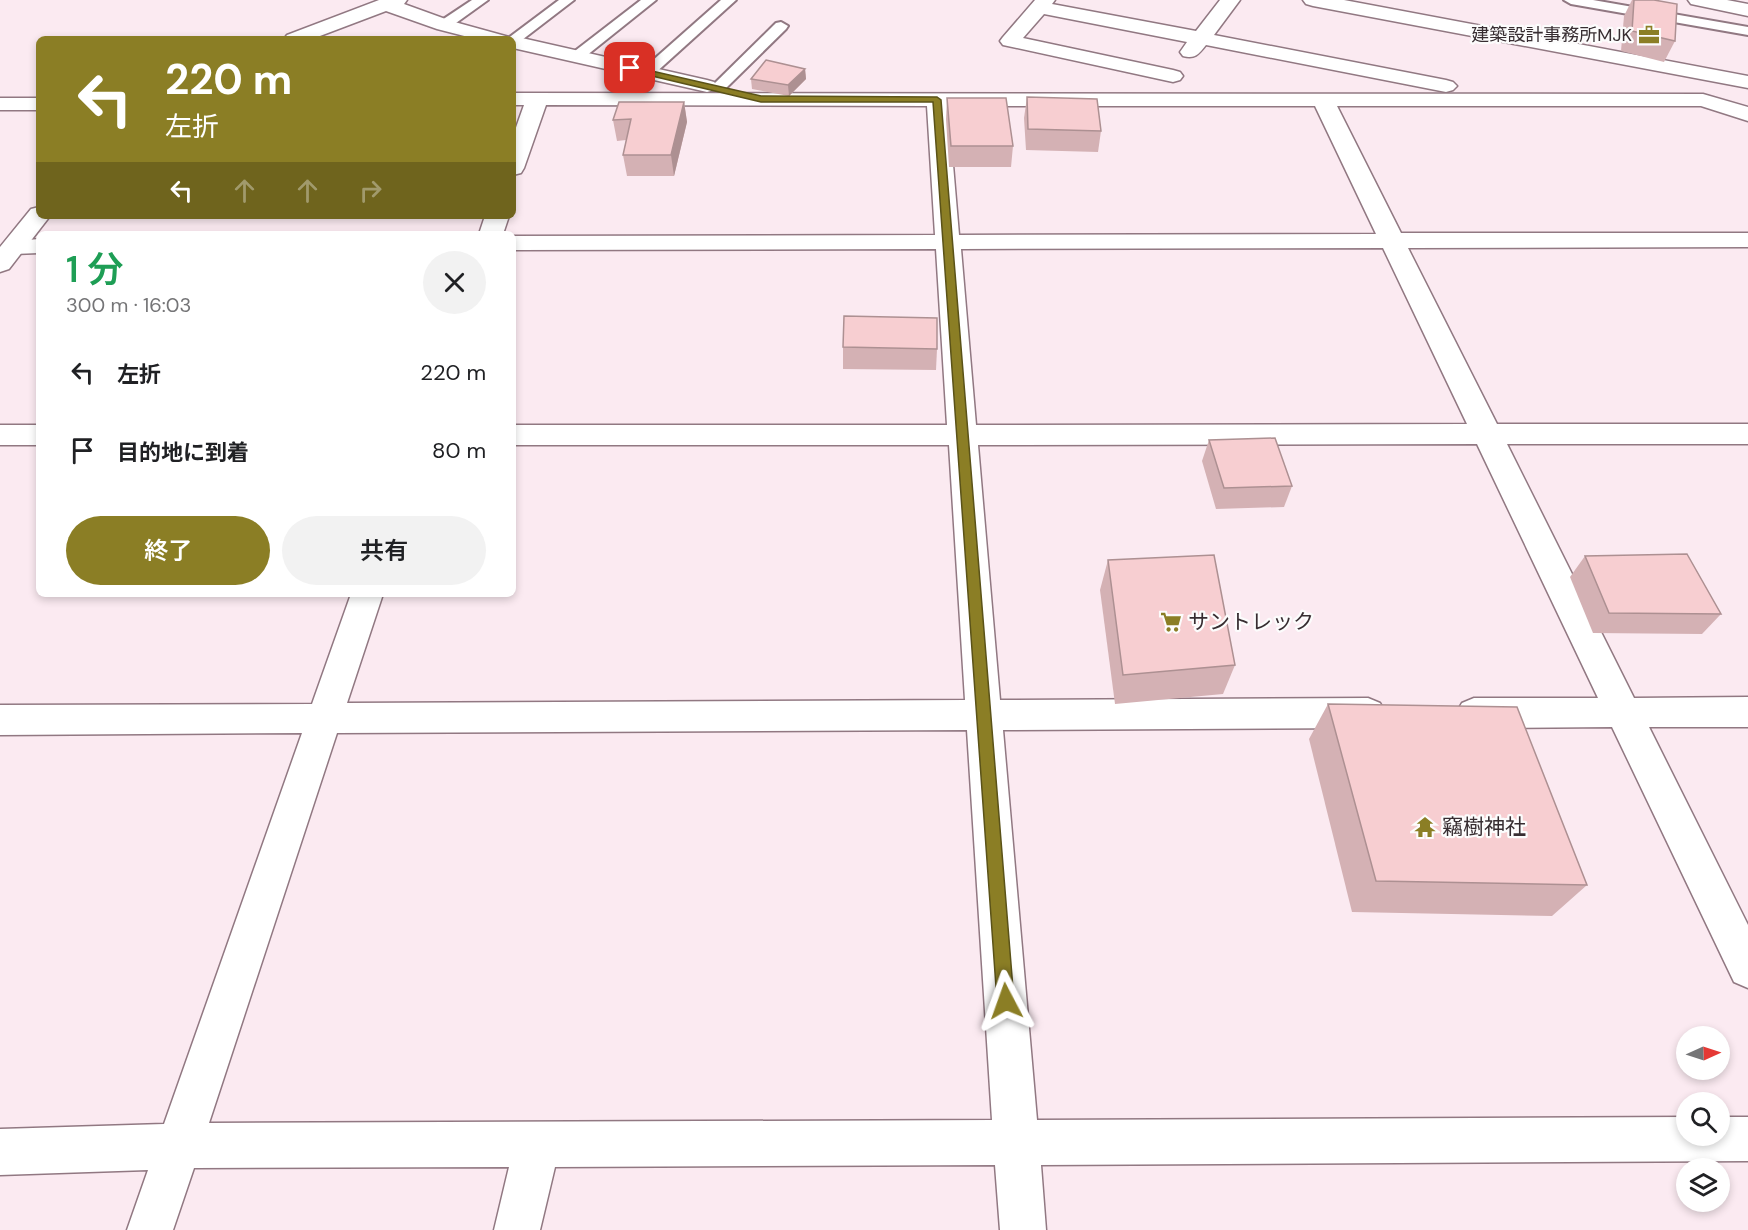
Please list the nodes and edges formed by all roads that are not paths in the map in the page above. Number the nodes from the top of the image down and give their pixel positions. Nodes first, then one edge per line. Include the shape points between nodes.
1 (481, 0) edge
2 (567, 0) edge
3 (649, 0) edge
4 (729, 0) edge
5 (1230, 0) edge
6 (1313, 0) edge
7 (1571, 0) edge
8 (1698, 0) edge
9 (392, 2) edge
10 (1042, 4) edge
11 (1748, 10) edge
12 (444, 25) junction
13 (782, 26) dead end
14 (1748, 31) edge
15 (302, 36) edge
16 (488, 36) edge
17 (1200, 37) junction
18 (516, 39) edge
19 (516, 42) edge
20 (576, 57) junction
21 (648, 72) junction
22 (1173, 76) junction
23 (1748, 82) edge
24 (718, 88) junction
25 (516, 99) edge
26 (537, 99) junction
27 (761, 99) junction
28 (937, 100) junction
29 (1156, 100) junction
30 (1323, 100) junction
31 (1516, 100) junction
32 (0, 104) edge
33 (36, 104) edge
34 (1748, 114) edge
35 (516, 159) edge
36 (36, 218) edge
37 (1391, 239) junction
38 (1748, 240) edge
39 (948, 242) junction
40 (516, 243) edge
41 (36, 247) edge
42 (7, 255) edge
43 (962, 434) junction
44 (1486, 434) junction
45 (1748, 434) edge
46 (0, 435) edge
47 (36, 435) edge
48 (516, 435) edge
49 (366, 597) edge
50 (1622, 712) junction
51 (1748, 712) edge
52 (1398, 713) edge
53 (1445, 713) edge
54 (984, 715) junction
55 (325, 718) junction
56 (0, 720) edge
57 (1748, 968) edge
58 (1748, 1139) edge
59 (1017, 1144) junction
60 (537, 1145) junction
61 (178, 1146) junction
62 (0, 1152) edge
63 (150, 1230) edge
64 (517, 1230) edge
65 (1023, 1230) edge

1 - 12 lane
2 - 18 lane
3 - 20 lane
4 - 21 lane
5 - 17 street
6 - 23 street
7 - 14 lane
8 - 11 street
9 - 12 street
9 - 15 street
10 - 17 street
10 - 22 street via 1010,41
12 - 16 street
13 - 24 lane
17 - 22 street
17 - 31 street
19 - 20 street
20 - 21 street
21 - 24 street
22 - 29 street
24 - 27 street
25 - 26 street
26 - 27 street
26 - 35 street
27 - 28 street
28 - 29 street
28 - 39 street
29 - 30 street
30 - 31 street
30 - 37 street
31 - 34 street via 1703,100
32 - 33 street
36 - 42 street
37 - 38 street
37 - 39 street
37 - 44 street
39 - 40 street
39 - 43 street
41 - 42 street
43 - 44 street
43 - 48 street
43 - 54 street
44 - 45 street
44 - 50 street
46 - 47 street
49 - 55 street
50 - 51 street
50 - 53 street
50 - 57 street
52 - 54 street
54 - 55 street
54 - 59 street
55 - 56 street
55 - 61 street
58 - 59 street
59 - 60 street
59 - 65 street
60 - 61 street
60 - 64 street
61 - 62 street
61 - 63 street

